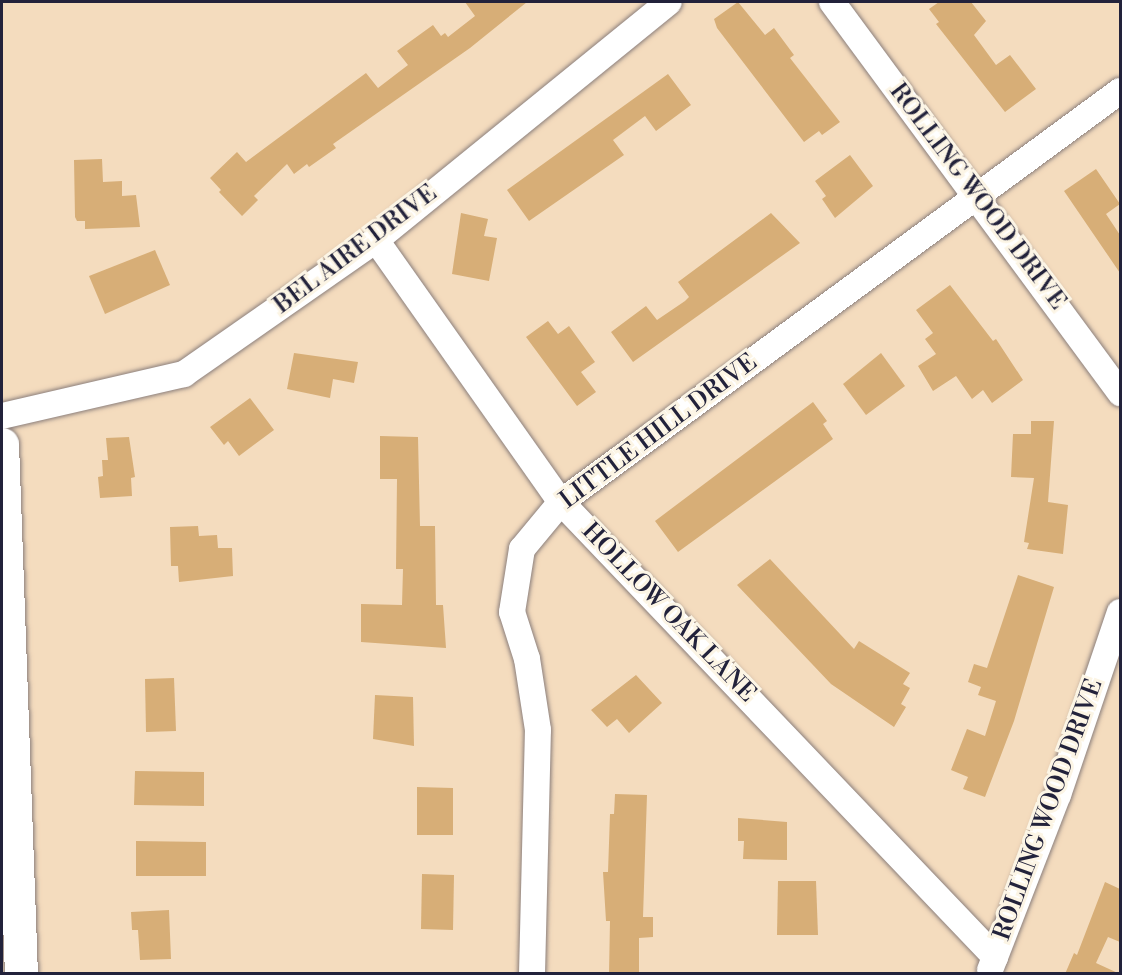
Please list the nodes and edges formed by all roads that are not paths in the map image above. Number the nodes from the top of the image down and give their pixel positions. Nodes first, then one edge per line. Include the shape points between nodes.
1 (669, 2) edge
2 (832, 2) edge
3 (1120, 91) edge
4 (976, 196) junction
5 (376, 240) junction
6 (1120, 393) edge
7 (2, 416) edge
8 (2, 444) edge
9 (561, 502) junction
10 (1120, 612) edge
11 (5, 622) edge
12 (992, 965) edge
13 (21, 974) edge
14 (532, 974) edge

1 - 5 street, BEL AIRE DRIVE
2 - 4 street, ROLLING WOOD DRIVE
3 - 4 street, LITTLE HILL DRIVE
4 - 6 street, ROLLING WOOD DRIVE
4 - 9 street, LITTLE HILL DRIVE
5 - 7 street, BEL AIRE DRIVE via 184,374
5 - 9 street, HOLLOW OAK LANE
8 - 11 main road
9 - 12 street, HOLLOW OAK LANE
9 - 14 street, LITTLE HILL DRIVE via 522,549 512,612 527,658 538,730
10 - 12 street, ROLLING WOOD DRIVE via 1058,795
11 - 13 main road

